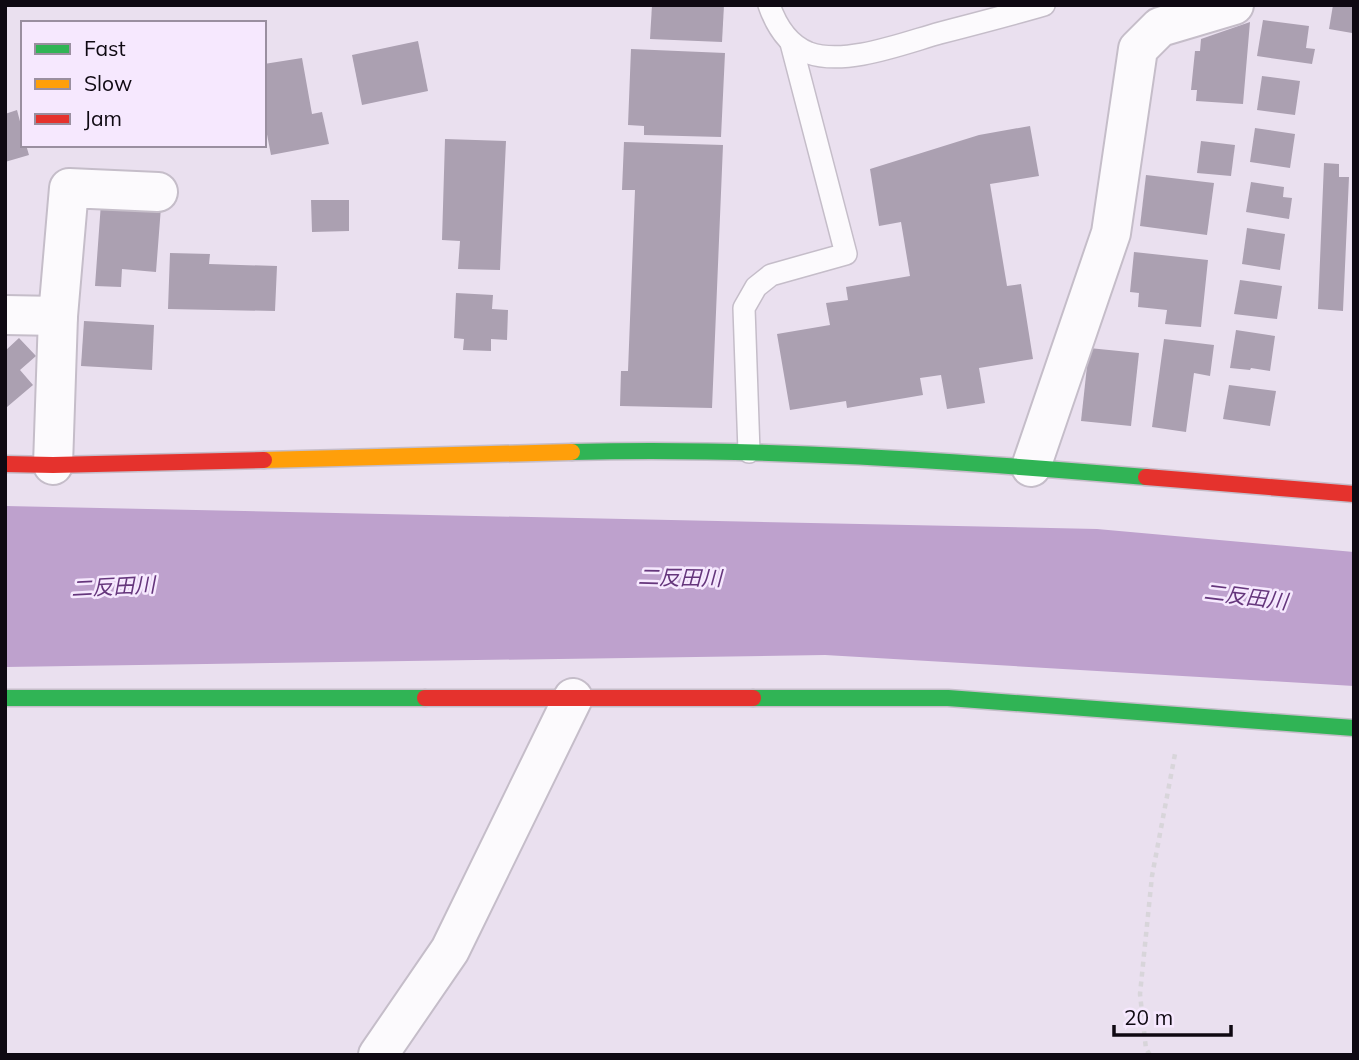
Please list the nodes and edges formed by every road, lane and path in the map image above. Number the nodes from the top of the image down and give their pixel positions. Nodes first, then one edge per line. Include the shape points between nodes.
1 (769, 5) edge
2 (1234, 5) edge
3 (1031, 7) edge
4 (791, 43) junction
5 (158, 192) dead end
6 (5, 316) edge
7 (58, 316) junction
8 (749, 452) junction
9 (5, 464) edge
10 (53, 465) junction
11 (1031, 467) junction
12 (1354, 494) edge
13 (5, 698) edge
14 (573, 698) junction
15 (1182, 716) junction
16 (1354, 728) edge
17 (377, 1055) edge
18 (1150, 1055) edge

1 - 4 lane
2 - 11 street via 1160,27 1138,49 1111,233
3 - 4 lane via 876,51 834,57 809,53
4 - 8 lane via 846,254 771,275 756,286 744,308
5 - 7 street via 69,188
6 - 7 street
7 - 10 street
8 - 10 street via 638,450
8 - 11 street
9 - 10 street
11 - 12 street
13 - 14 street
14 - 15 street via 948,698
14 - 17 street via 450,950
15 - 16 street
15 - 18 path via 1152,876 1141,981

